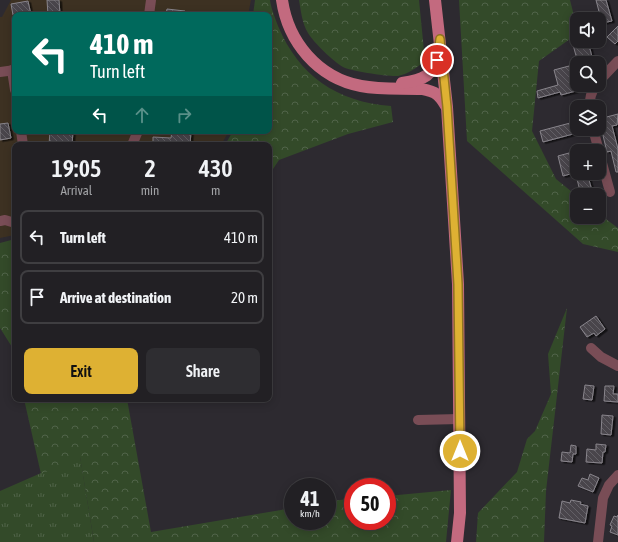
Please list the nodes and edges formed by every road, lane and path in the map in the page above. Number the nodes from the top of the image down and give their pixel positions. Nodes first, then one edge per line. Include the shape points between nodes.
1 (151, 0) edge
2 (282, 0) edge
3 (435, 0) edge
4 (149, 12) edge
5 (440, 39) junction
6 (618, 61) edge
7 (12, 70) edge
8 (0, 72) edge
9 (606, 73) edge
10 (375, 88) junction
11 (447, 107) junction
12 (606, 177) edge
13 (610, 192) dead end
14 (0, 221) edge
15 (12, 223) edge
16 (590, 348) dead end
17 (618, 366) edge
18 (460, 419) junction
19 (418, 420) dead end
20 (618, 475) edge
21 (457, 542) edge
22 (598, 542) edge

1 - 4 street
2 - 10 main road via 290,30 316,66 345,81
3 - 5 main road
5 - 10 main road via 437,60 427,76 416,81
5 - 11 main road
6 - 9 street
7 - 8 street
10 - 11 main road via 432,91 440,95
11 - 18 main road via 458,284
12 - 13 street
14 - 15 street
16 - 17 street
18 - 19 street
18 - 21 main road via 460,513
20 - 22 street via 609,485 603,498

